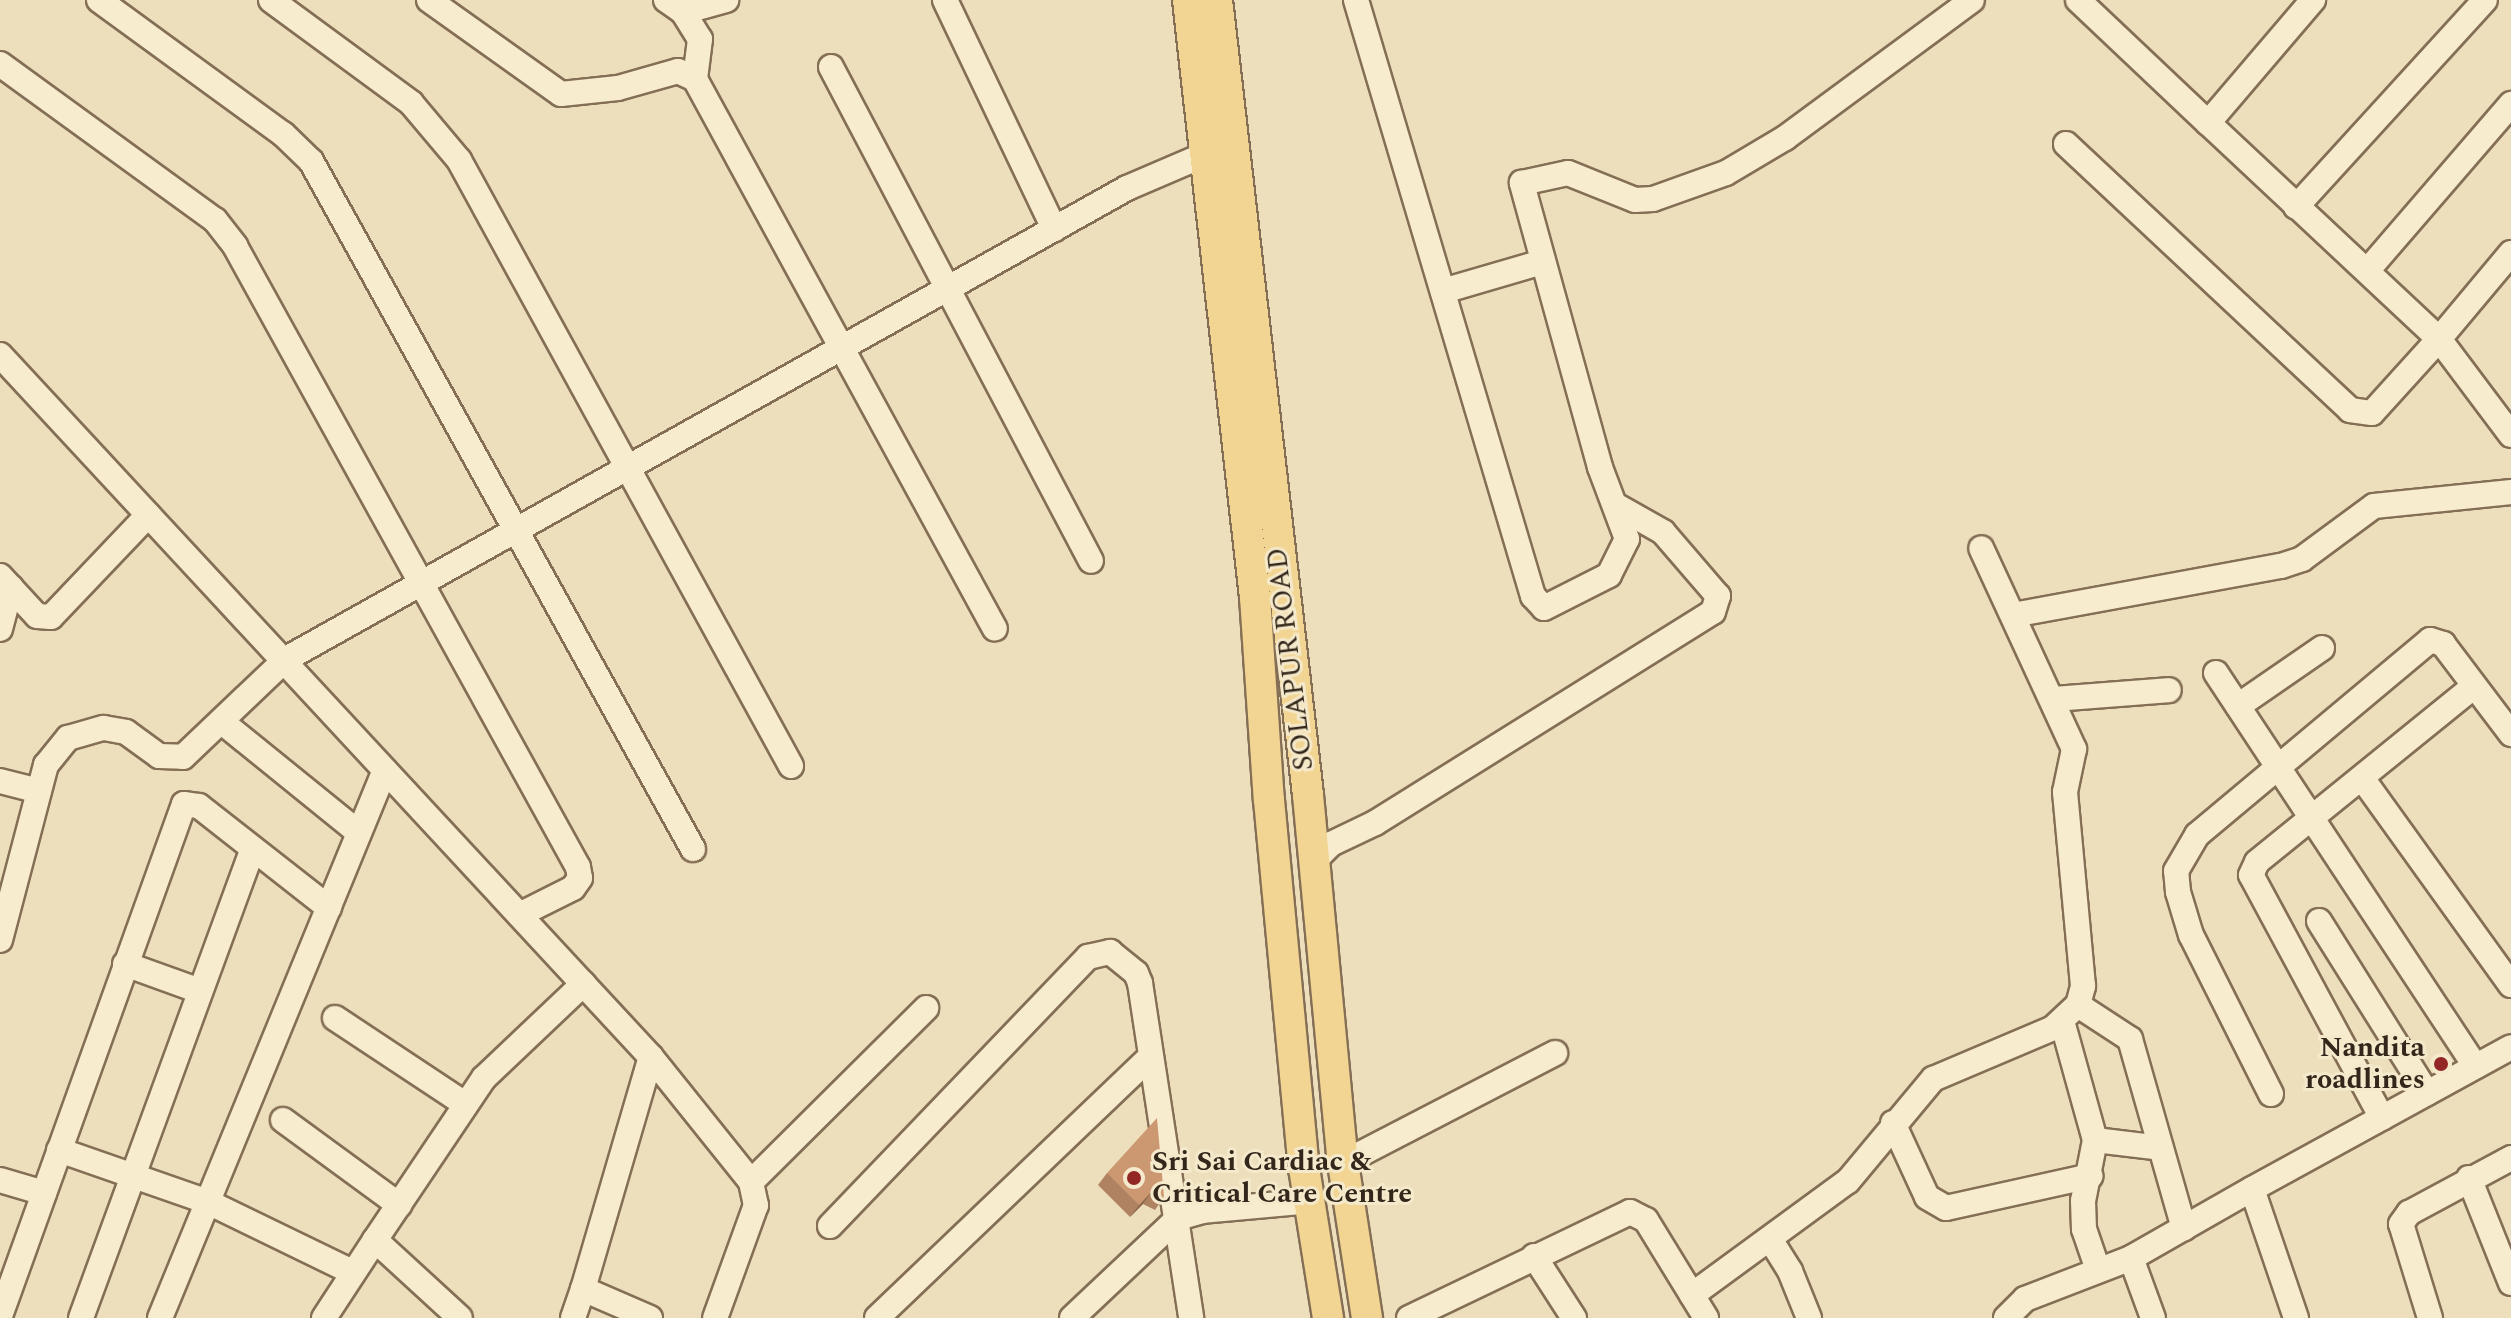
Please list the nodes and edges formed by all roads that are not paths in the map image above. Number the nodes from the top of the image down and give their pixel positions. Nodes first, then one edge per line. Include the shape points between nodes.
1 (99, 0) edge
2 (271, 0) edge
3 (429, 0) edge
4 (726, 0) edge
5 (945, 0) edge
6 (1188, 0) edge
7 (1217, 0) edge
8 (1356, 0) edge
9 (1972, 0) edge
10 (2078, 0) edge
11 (2313, 0) edge
12 (2485, 0) edge
13 (674, 6) edge
14 (0, 64) edge
15 (831, 67) dead end
16 (695, 79) junction
17 (2511, 104) edge
18 (2208, 123) junction
19 (2066, 144) dead end
20 (1237, 146) junction
21 (1206, 156) junction
22 (2296, 207) junction
23 (1054, 229) junction
24 (2511, 253) edge
25 (1542, 262) junction
26 (2367, 271) junction
27 (948, 289) junction
28 (1443, 291) junction
29 (2439, 339) junction
30 (844, 347) junction
31 (5, 369) edge
32 (2511, 435) edge
33 (625, 470) junction
34 (2511, 492) edge
35 (1611, 493) junction
36 (148, 515) junction
37 (515, 531) junction
38 (1981, 548) dead end
39 (1091, 561) dead end
40 (5, 581) edge
41 (424, 583) junction
42 (1269, 596) junction
43 (2013, 615) junction
44 (0, 629) edge
45 (995, 629) dead end
46 (1272, 640) junction
47 (2322, 648) dead end
48 (286, 659) junction
49 (2216, 673) dead end
50 (2474, 686) junction
51 (2169, 690) dead end
52 (2053, 699) junction
53 (2238, 706) junction
54 (222, 722) junction
55 (2511, 734) edge
56 (791, 766) dead end
57 (2279, 769) junction
58 (385, 770) junction
59 (2362, 778) junction
60 (0, 781) edge
61 (39, 791) junction
62 (2312, 819) junction
63 (359, 833) junction
64 (693, 849) dead end
65 (252, 851) junction
66 (1314, 861) junction
67 (329, 908) junction
68 (519, 915) junction
69 (2319, 921) dead end
70 (0, 940) edge
71 (125, 964) junction
72 (583, 984) junction
73 (2511, 985) edge
74 (200, 991) junction
75 (926, 1008) dead end
76 (2070, 1013) junction
77 (335, 1018) dead end
78 (2511, 1047) edge
79 (1555, 1053) dead end
80 (651, 1057) junction
81 (1148, 1059) junction
82 (2475, 1066) junction
83 (2427, 1093) junction
84 (2271, 1094) dead end
85 (465, 1104) junction
86 (2382, 1118) junction
87 (283, 1120) dead end
88 (1893, 1123) junction
89 (2095, 1140) junction
90 (2161, 1148) junction
91 (59, 1150) junction
92 (2511, 1158) edge
93 (1343, 1163) junction
94 (133, 1176) junction
95 (2090, 1176) junction
96 (2469, 1178) junction
97 (0, 1180) edge
98 (751, 1182) junction
99 (2252, 1189) junction
100 (44, 1193) junction
101 (1311, 1201) junction
102 (208, 1202) junction
103 (399, 1205) junction
104 (1178, 1218) junction
105 (830, 1226) dead end
106 (2184, 1228) junction
107 (1770, 1239) junction
108 (375, 1240) junction
109 (1534, 1256) junction
110 (2131, 1258) junction
111 (2098, 1270) junction
112 (352, 1272) junction
113 (2511, 1283) edge
114 (583, 1289) junction
115 (1692, 1295) junction
116 (1423, 1315) edge
117 (0, 1316) edge
118 (81, 1318) edge
119 (160, 1318) edge
120 (324, 1318) edge
121 (460, 1318) edge
122 (573, 1318) edge
123 (650, 1318) edge
124 (715, 1318) edge
125 (877, 1318) edge
126 (1072, 1318) edge
127 (1191, 1318) edge
128 (1328, 1318) edge
129 (1367, 1318) edge
130 (1574, 1318) edge
131 (1706, 1318) edge
132 (1809, 1318) edge
133 (2006, 1318) edge
134 (2153, 1318) edge
135 (2296, 1318) edge
136 (2430, 1318) edge

1 - 37 street via 283,134 311,161
2 - 33 street via 411,103 435,127 459,160
3 - 16 street via 561,94 618,88 678,71
4 - 13 street
5 - 23 street
6 - 21 main road, SOLAPUR ROAD
7 - 20 main road, SOLAPUR ROAD
8 - 28 street
9 - 25 street via 1785,138 1726,173 1653,199 1635,200 1578,175 1530,178 1521,191
10 - 18 street
11 - 18 street
12 - 22 street
13 - 16 street via 700,39
14 - 41 street via 215,220 235,246
15 - 27 street
16 - 30 street
17 - 26 street
18 - 22 street
19 - 29 street via 2350,410 2372,413
20 - 21 street via 1205,151
20 - 42 main road, SOLAPUR ROAD
21 - 23 street via 1151,175
21 - 42 main road, SOLAPUR ROAD
22 - 26 street
23 - 27 street
24 - 29 street
25 - 28 street
25 - 35 street
26 - 29 street
27 - 30 street
27 - 39 street
28 - 35 street via 1536,603 1553,607 1617,565 1627,539
29 - 32 street
30 - 33 street
30 - 45 street
31 - 36 street
33 - 37 street
33 - 56 street
34 - 43 street via 2374,506 2302,559 2281,566
35 - 66 street via 1663,532 1718,596 1713,612 1375,823 1331,844
36 - 40 street via 51,617 37,616
36 - 48 street
37 - 41 street
37 - 64 street
38 - 43 street
40 - 44 street
41 - 48 street
41 - 68 street via 578,867 580,878 573,888
42 - 46 main road, SOLAPUR ROAD
43 - 52 street
46 - 66 main road, SOLAPUR ROAD
46 - 101 main road, SOLAPUR ROAD via 1276,880
47 - 53 street
48 - 54 street
48 - 58 street
49 - 53 street
50 - 55 street
50 - 57 street via 2443,644 2423,642
50 - 59 street
51 - 52 street
52 - 76 street via 2074,749 2065,792 2083,986
53 - 57 street
54 - 61 street via 194,749 172,758 126,732 84,731 55,750
54 - 63 street
57 - 62 street
57 - 84 street via 2197,835 2176,871 2191,935
58 - 63 street
58 - 68 street
59 - 62 street
59 - 73 street
60 - 61 street
61 - 70 street
62 - 82 street
62 - 86 street via 2257,862 2253,882
63 - 67 street
65 - 67 street
65 - 71 street via 199,806 184,804
65 - 74 street
66 - 93 main road, SOLAPUR ROAD
67 - 102 street
68 - 72 street
69 - 83 street
71 - 74 street
71 - 91 street
72 - 80 street
72 - 85 street via 496,1065
74 - 94 street
75 - 98 street
76 - 88 street via 1933,1079
76 - 89 street
76 - 90 street via 2130,1039
77 - 85 street
78 - 82 street
79 - 93 street
80 - 98 street
80 - 114 street
81 - 104 street
81 - 105 street via 1136,973 1110,952 1095,952
81 - 125 street
82 - 83 street
83 - 86 street
85 - 103 street
86 - 99 street
87 - 103 street
88 - 95 street via 1927,1197 1946,1208
88 - 107 street via 1848,1181
89 - 90 street
89 - 95 street
90 - 106 street
91 - 94 street
91 - 100 street
92 - 96 street
93 - 129 main road, SOLAPUR ROAD
94 - 102 street
94 - 118 street
95 - 111 street via 2083,1201 2084,1229
96 - 113 street
96 - 136 street via 2409,1213 2401,1224
97 - 100 street
98 - 124 street via 756,1205
99 - 106 street
99 - 135 street
100 - 117 street
101 - 104 street
101 - 128 main road, SOLAPUR ROAD
102 - 112 street
102 - 119 street
103 - 108 street
104 - 126 street
104 - 127 street
106 - 110 street
107 - 115 street
107 - 132 street
108 - 112 street
108 - 121 street
109 - 115 street via 1630,1212 1646,1220
109 - 116 street
109 - 130 street
110 - 111 street
110 - 134 street
111 - 133 street via 2025,1299
112 - 120 street
114 - 122 street
114 - 123 street
115 - 131 street

